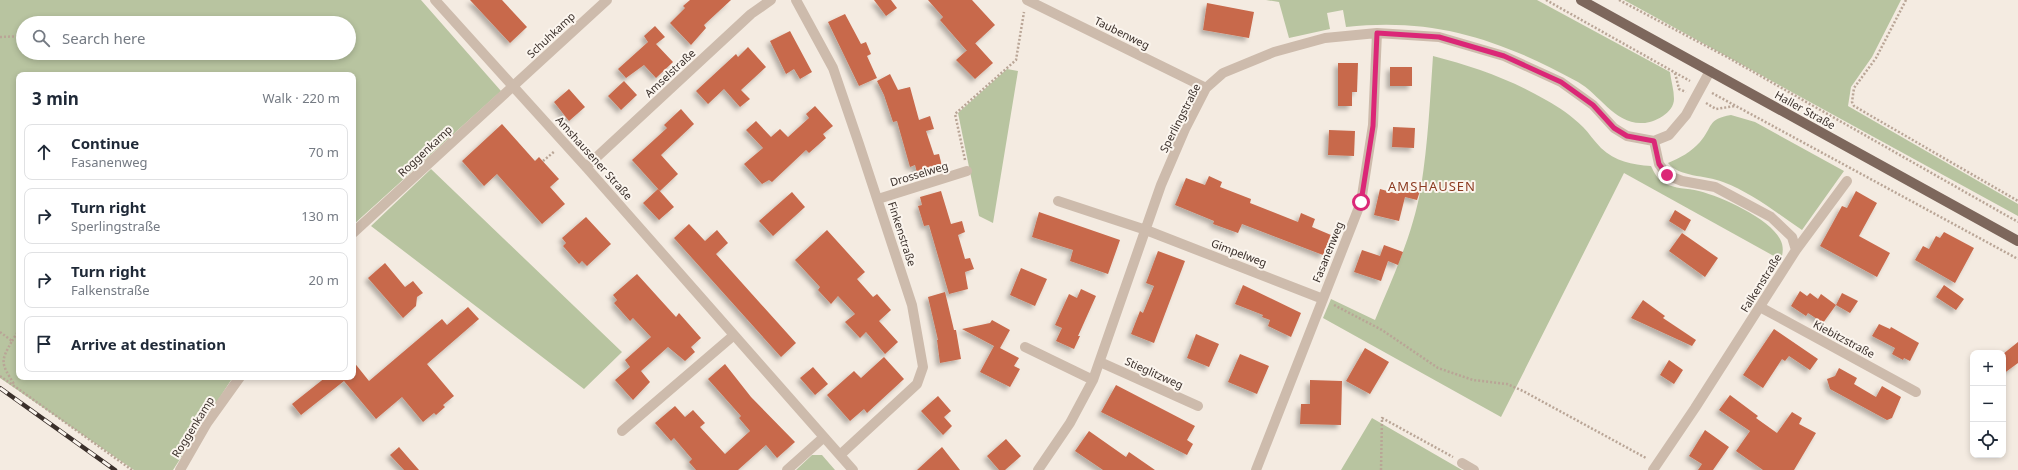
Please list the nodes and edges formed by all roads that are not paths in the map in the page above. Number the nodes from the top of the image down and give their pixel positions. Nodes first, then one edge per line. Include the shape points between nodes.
1 (434, 0) edge
2 (606, 0) edge
3 (771, 0) edge
4 (796, 0) edge
5 (1581, 0) edge
6 (1026, 4) edge
7 (1377, 33) junction
8 (1710, 72) junction
9 (512, 87) junction
10 (1206, 88) junction
11 (1654, 141) junction
12 (586, 167) junction
13 (967, 172) road end
14 (1847, 181) dead end
15 (878, 199) junction
16 (1058, 201) dead end
17 (356, 230) edge
18 (1146, 230) junction
19 (2018, 241) edge
20 (1796, 250) junction
21 (1323, 299) junction
22 (1760, 307) junction
23 (734, 334) junction
24 (1025, 347) dead end
25 (1100, 362) junction
26 (238, 380) edge
27 (1093, 380) junction
28 (1916, 392) dead end
29 (1198, 406) dead end
30 (622, 431) dead end
31 (824, 437) junction
32 (840, 455) junction
33 (1462, 463) road end
34 (1654, 468) edge
35 (180, 470) edge
36 (787, 470) edge
37 (853, 470) edge
38 (1038, 470) edge
39 (1256, 470) edge
40 (1474, 470) edge

1 - 9 street, Amshausener Straße
2 - 9 street, Schuhkamp
3 - 12 street, Amselstraße via 751,14
4 - 15 street, Finkenstraße via 833,68
5 - 8 main road, Haller Straße
6 - 10 street, Taubenweg
7 - 10 street, Sperlingstraße via 1325,38 1274,52 1223,73
7 - 11 street, Sperlingstraße via 1439,37 1504,56 1561,82 1593,105 1614,128 1627,136
7 - 21 street, Fasanenweg via 1373,126 1361,202
8 - 11 street via 1686,115 1669,135
8 - 19 main road, Haller Straße
9 - 12 street, Amshausener Straße
9 - 17 street, Roggenkamp
10 - 18 street, Sperlingstraße via 1164,178
11 - 20 street, Falkenstraße via 1659,164 1667,175 1715,188 1771,217 1792,237
12 - 23 street, Amshausener Straße
13 - 15 street, Drosselweg
14 - 20 street
15 - 32 street, Finkenstraße via 912,305 923,367 917,384
16 - 18 street
18 - 21 street, Gimpelweg
18 - 25 street, Sperlingstraße
20 - 22 street, Falkenstraße
21 - 39 street, Fasanenweg
22 - 28 street, Kiebitzstraße
22 - 34 street, Falkenstraße
23 - 30 street
23 - 31 street, Amshausener Straße
24 - 27 street
25 - 27 street, Sperlingstraße
25 - 29 street, Stieglitzweg
26 - 35 street, Roggenkamp via 207,423
27 - 38 street, Sperlingstraße via 1070,423
31 - 32 street, Amshausener Straße
31 - 36 street
32 - 37 street, Amshausener Straße
33 - 40 street

